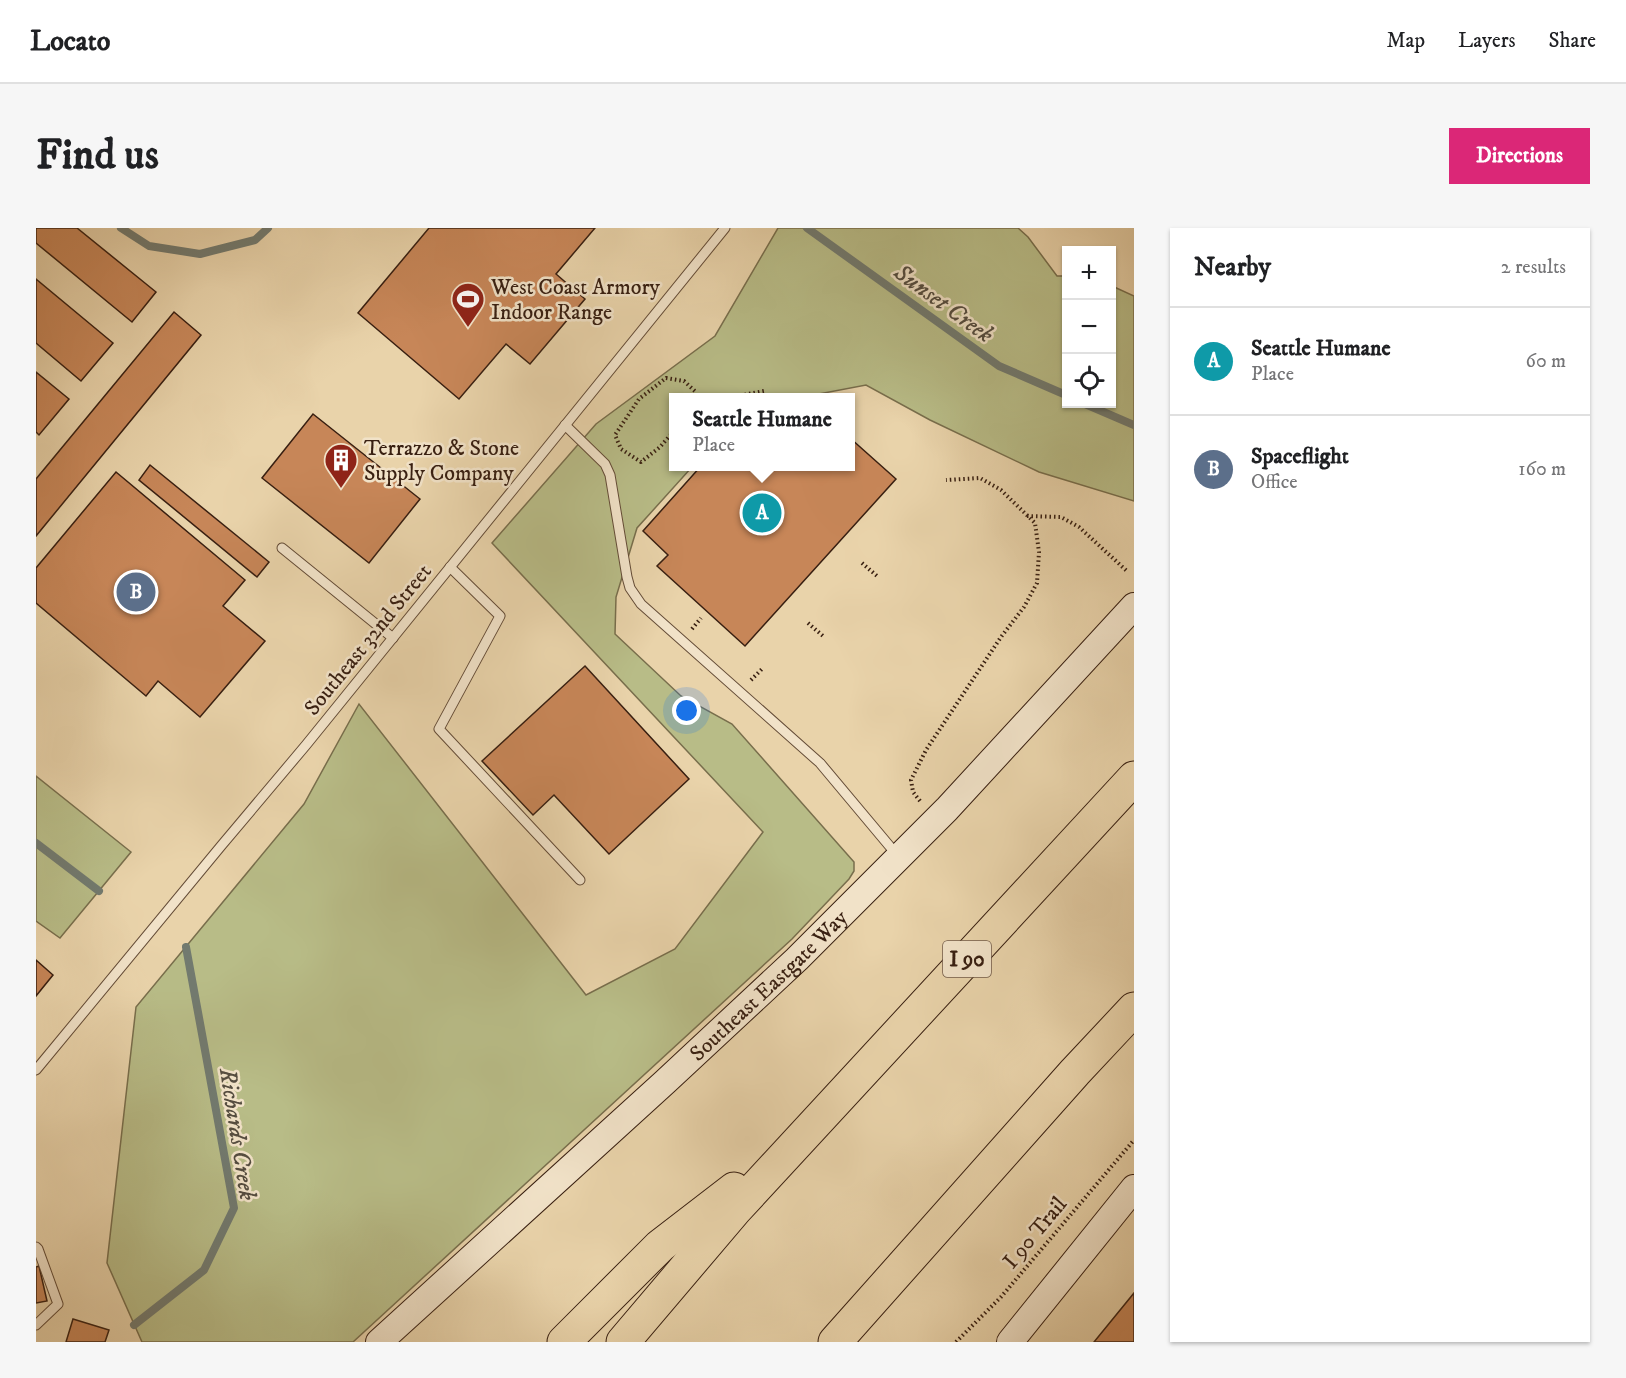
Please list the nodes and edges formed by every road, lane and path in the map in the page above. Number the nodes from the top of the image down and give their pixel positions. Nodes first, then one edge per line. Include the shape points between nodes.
1 (725, 228) edge
2 (697, 393) edge
3 (565, 425) junction
4 (669, 437) edge
5 (946, 480) dead end
6 (1027, 516) junction
7 (282, 548) dead end
8 (862, 563) dead end
9 (450, 567) junction
10 (1128, 572) dead end
11 (877, 576) dead end
12 (1134, 606) edge
13 (808, 622) dead end
14 (822, 636) dead end
15 (393, 638) junction
16 (1134, 778) edge
17 (920, 801) dead end
18 (899, 857) junction
19 (580, 880) dead end
20 (1134, 1009) edge
21 (36, 1070) edge
22 (800, 1139) junction
23 (1134, 1140) edge
24 (1134, 1188) edge
25 (36, 1247) edge
26 (36, 1325) edge
27 (379, 1342) edge
28 (564, 1342) edge
29 (622, 1342) edge
30 (835, 1342) edge
31 (956, 1342) edge
32 (1010, 1342) edge

1 - 3 lane, Southeast 32nd Street
2 - 4 path via 684,381 666,378 639,399 615,435 621,449 641,462
3 - 9 lane, Southeast 32nd Street
3 - 18 lane via 605,464 610,475 627,577 641,604 820,763
5 - 6 path via 980,478 1001,490
6 - 10 path via 1061,517 1079,527
6 - 17 path via 1035,523 1039,552 1037,583 926,750 911,780
7 - 15 lane
8 - 11 path
9 - 15 lane, Southeast 32nd Street
9 - 19 lane via 500,616 438,729
12 - 18 main road, Southeast Eastgate Way
13 - 14 path
15 - 21 lane, Southeast 32nd Street
16 - 22 highway, I 90
18 - 27 main road, Southeast Eastgate Way via 797,959
20 - 30 highway
22 - 28 highway via 660,1246
22 - 29 highway, I 90
23 - 31 path, I 90 Trail via 1001,1297
24 - 32 main road
25 - 26 lane via 58,1304

